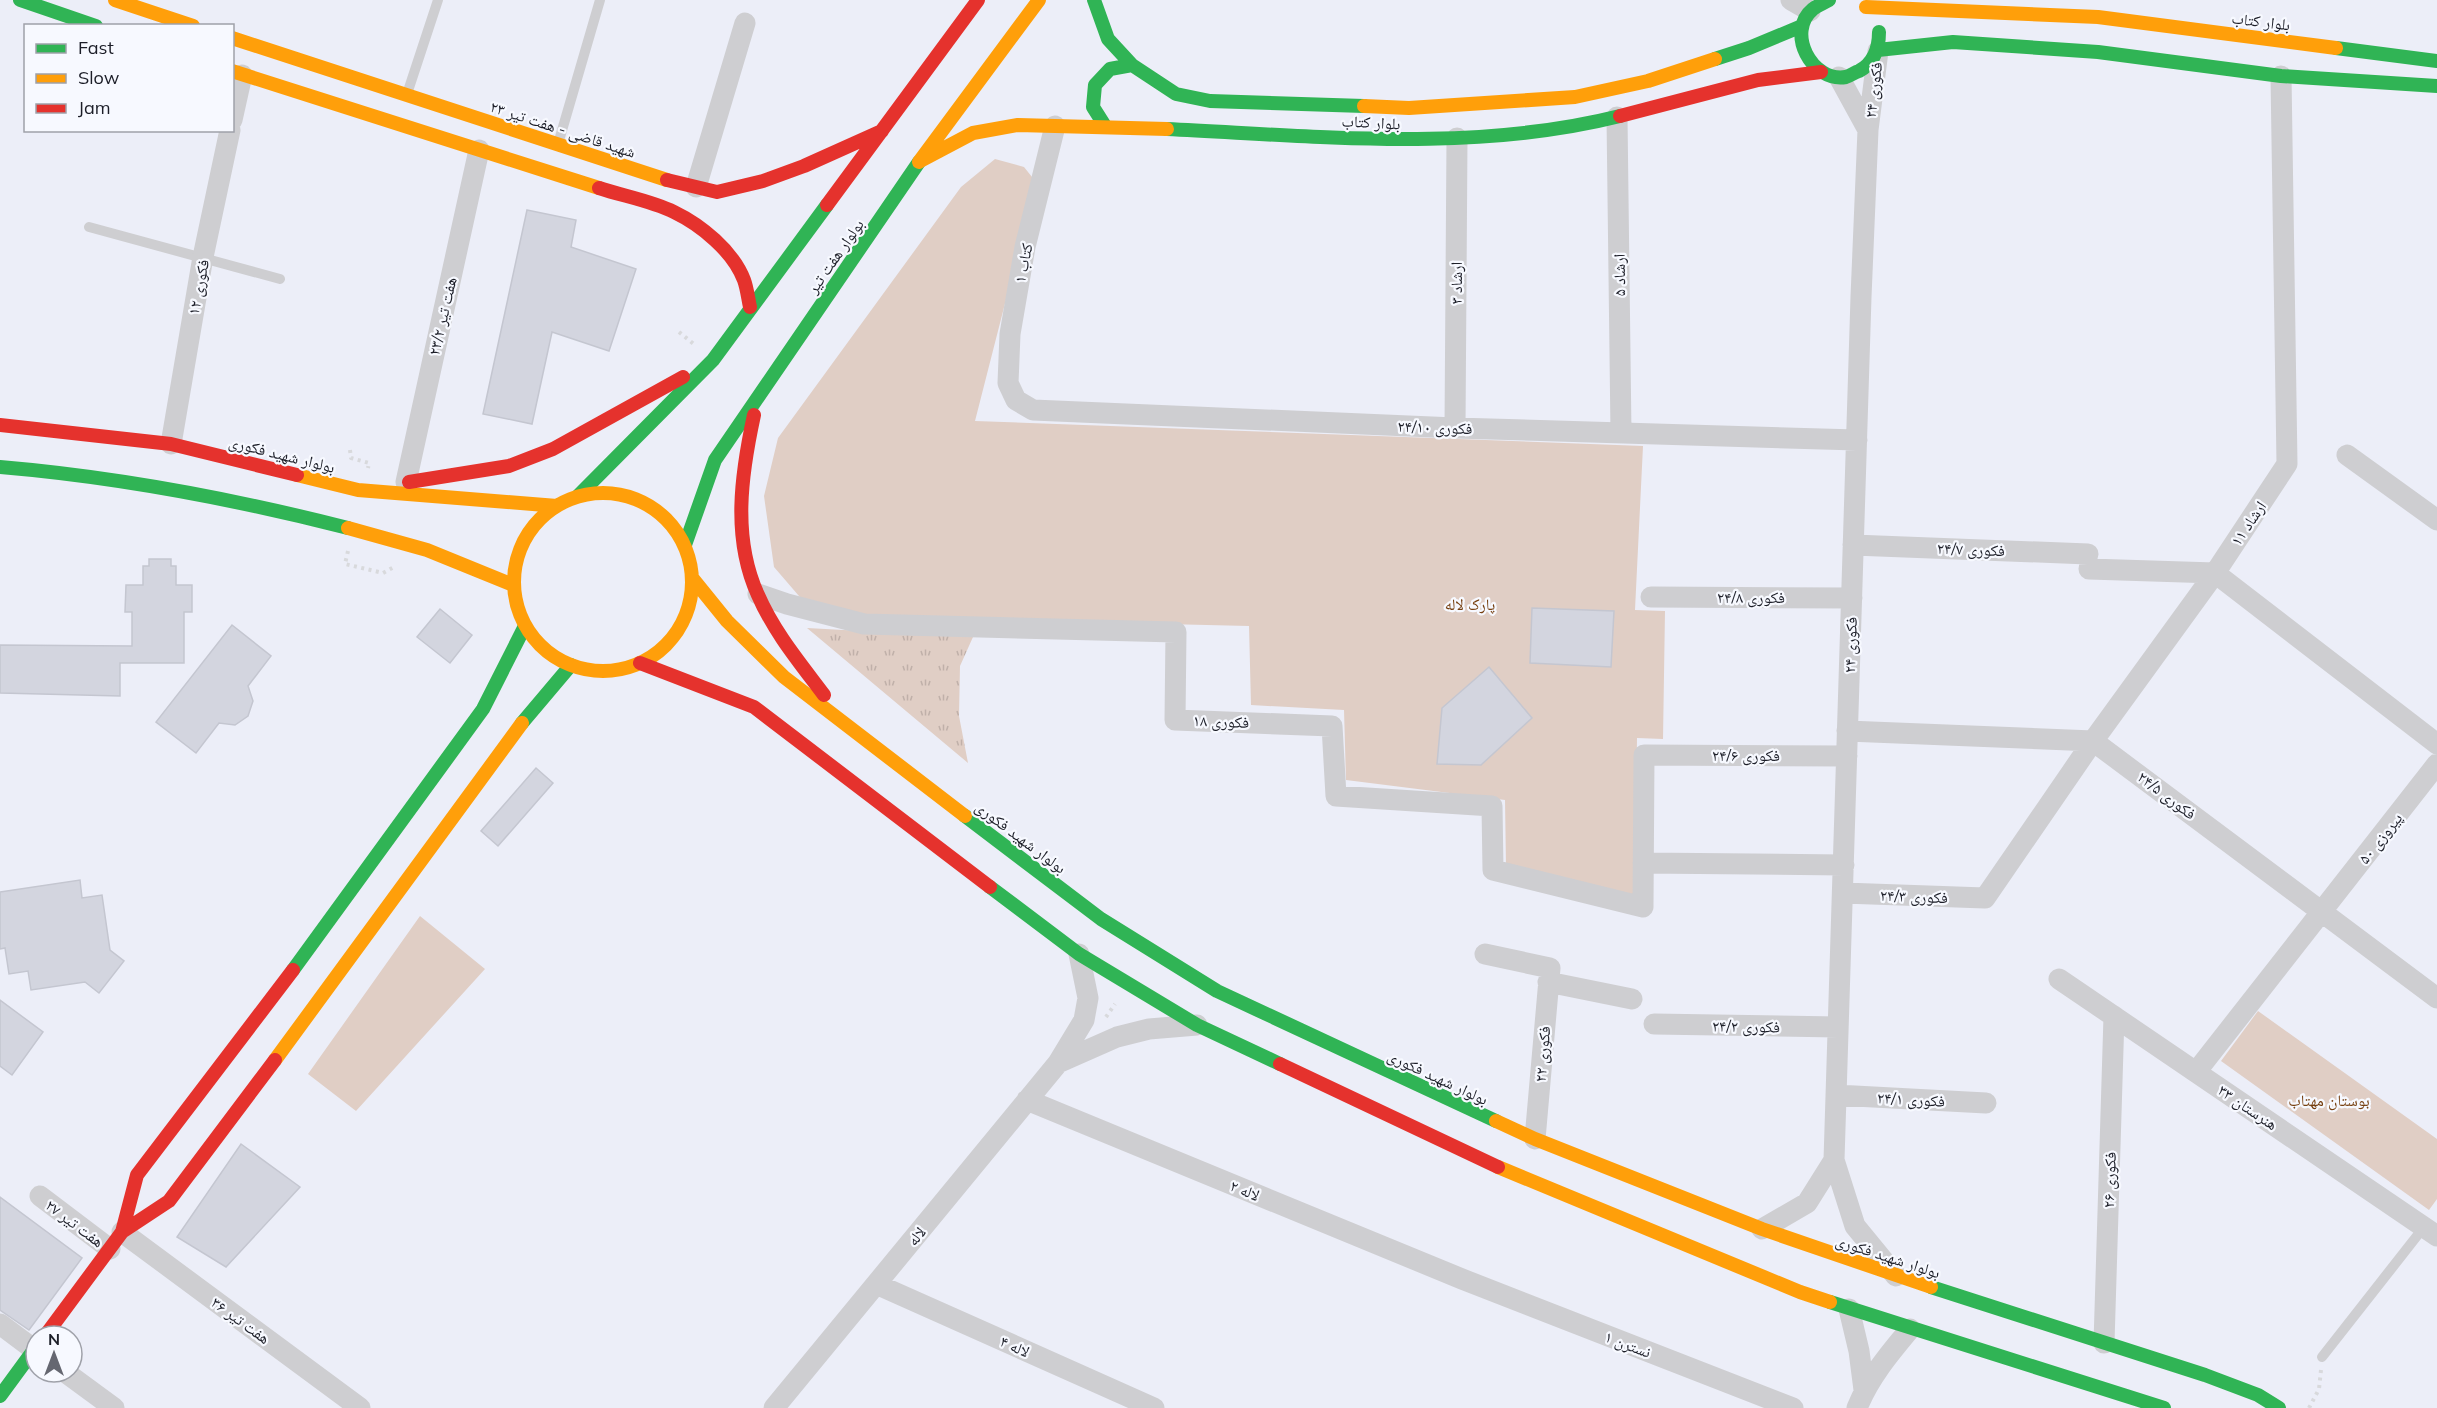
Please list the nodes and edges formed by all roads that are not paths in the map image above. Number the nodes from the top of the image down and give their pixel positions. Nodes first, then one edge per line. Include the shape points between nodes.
1 (20, 0) edge
2 (115, 0) edge
3 (438, 0) edge
4 (600, 0) edge
5 (978, 0) edge
6 (1040, 0) edge
7 (1094, 0) edge
8 (1791, 0) edge
9 (1829, 0) edge
10 (1850, 0) edge
11 (1866, 7) junction
12 (1806, 18) junction
13 (745, 23) dead end
14 (90, 24) edge
15 (187, 24) edge
16 (234, 39) edge
17 (1878, 50) junction
18 (2437, 61) edge
19 (1132, 65) junction
20 (237, 73) edge
21 (1830, 75) junction
22 (2281, 76) junction
23 (2437, 86) edge
24 (407, 95) junction
25 (234, 101) edge
26 (1617, 117) junction
27 (1055, 126) junction
28 (1105, 126) junction
29 (1868, 129) junction
30 (882, 131) junction
31 (230, 132) edge
32 (1456, 138) junction
33 (557, 145) junction
34 (479, 150) junction
35 (920, 161) junction
36 (696, 187) junction
37 (89, 227) dead end
38 (203, 257) junction
39 (280, 279) dead end
40 (750, 307) junction
41 (713, 360) junction
42 (759, 395) junction
43 (1016, 400) joint
44 (0, 425) edge
45 (1455, 428) junction
46 (1621, 433) junction
47 (1857, 440) junction
48 (171, 444) junction
49 (2347, 455) dead end
50 (0, 467) edge
51 (406, 482) junction
52 (358, 489) junction
53 (578, 496) junction
54 (556, 506) junction
55 (2437, 520) edge
56 (685, 545) junction
57 (1853, 545) junction
58 (2215, 573) junction
59 (693, 579) junction
60 (513, 585) junction
61 (758, 594) junction
62 (1651, 597) dead end
63 (1852, 598) junction
64 (525, 626) junction
65 (640, 663) junction
66 (571, 665) junction
67 (763, 676) dead end
68 (784, 676) junction
69 (750, 693) dead end
70 (754, 707) junction
71 (845, 724) junction
72 (1847, 731) junction
73 (2093, 741) junction
74 (2437, 744) edge
75 (1847, 756) junction
76 (2437, 764) edge
77 (1643, 863) junction
78 (1844, 865) junction
79 (1843, 893) junction
80 (1985, 898) joint
81 (2322, 911) junction
82 (320, 952) junction
83 (1079, 954) junction
84 (1485, 954) dead end
85 (342, 970) junction
86 (1549, 975) junction
87 (2059, 979) dead end
88 (1632, 999) dead end
89 (2437, 999) edge
90 (2114, 1016) junction
91 (1654, 1024) dead end
92 (1197, 1025) junction
93 (1838, 1027) junction
94 (1058, 1063) junction
95 (2196, 1072) junction
96 (1836, 1095) junction
97 (1027, 1100) junction
98 (1986, 1103) dead end
99 (1535, 1139) junction
100 (1834, 1160) junction
101 (40, 1196) dead end
102 (2433, 1224) edge
103 (1762, 1229) junction
104 (116, 1241) junction
105 (1896, 1276) junction
106 (1462, 1279) joint
107 (876, 1284) junction
108 (1849, 1309) junction
109 (0, 1324) edge
110 (54, 1324) edge
111 (1911, 1329) junction
112 (24, 1338) edge
113 (2104, 1343) junction
114 (2322, 1357) road end
115 (24, 1364) edge
116 (81, 1384) edge
117 (0, 1396) edge
118 (1860, 1399) edge
119 (114, 1408) edge
120 (360, 1408) edge
121 (774, 1408) edge
122 (1154, 1408) edge
123 (1793, 1408) edge
124 (2164, 1408) edge
125 (2279, 1408) edge

1 - 14 main road
2 - 15 main road
3 - 24 lane
4 - 33 lane
5 - 30 main road
6 - 35 main road, بولوار هفت تیر
7 - 19 main road, بلوار کتاب via 1108,39
8 - 12 street
9 - 12 main road, بلوار کتاب
10 - 11 main road
11 - 17 main road via 1880,34
11 - 18 main road, بلوار کتاب via 2098,17
12 - 19 main road, بلوار کتاب via 1749,48 1659,78 1575,97 1409,108 1210,101 1176,94
12 - 21 main road via 1801,44 1807,60
13 - 36 street
16 - 24 main road, شهید قاضی - هفت تیر ۲۳
17 - 21 main road, بلوار کتاب via 1858,73
17 - 22 main road via 1953,42 2098,52
17 - 29 street, فکوری ۲۴
19 - 28 main road via 1110,69 1095,85 1093,107
20 - 25 street
20 - 34 main road
21 - 26 main road, بلوار کتاب via 1758,80
21 - 29 street, فکوری ۲۴
22 - 23 main road
22 - 58 street, ارشاد ۱۱ via 2287,464
24 - 33 main road, شهید قاضی - هفت تیر ۲۳
26 - 32 main road, بلوار کتاب via 1579,126
26 - 46 street, ارشاد ۵
27 - 28 main road, بلوار کتاب
27 - 35 main road, بلوار کتاب via 1018,125 973,133
27 - 43 street, کتاب ۱ via 1025,247 1010,334 1008,383
28 - 32 main road, بلوار کتاب via 1407,140
29 - 47 street, فکوری ۲۴
30 - 36 main road, شهید قاضی - هفت تیر ۲۳ via 719,198
30 - 40 main road
31 - 38 street, فکوری ۱۲
32 - 45 street, ارشاد ۳
33 - 36 main road, شهید قاضی - هفت تیر ۲۳
34 - 40 main road via 674,212 709,227 734,260 744,280
34 - 51 street, هفت تیر ۲۳/۲
35 - 42 main road, بولوار هفت تیر
37 - 38 lane
38 - 39 lane
38 - 48 street, فکوری ۱۲
40 - 41 main road
41 - 51 main road via 553,449 509,466
41 - 53 main road
42 - 56 main road, بولوار هفت تیر via 715,460
42 - 61 main road via 743,459 740,507 745,552
43 - 45 street, فکوری ۲۴/۱۰ via 1033,410
44 - 48 main road, بولوار شهید فکوری
45 - 46 street, فکوری ۲۴/۱۰
46 - 47 street, فکوری ۲۴/۱۰
47 - 57 street, فکوری ۲۴
48 - 52 main road, بولوار شهید فکوری
49 - 55 street
50 - 60 main road via 162,487 346,527 427,550
51 - 52 main road
52 - 54 main road, بولوار شهید فکوری
53 - 54 main road
53 - 56 main road via 627,496 651,506 671,523
54 - 60 main road via 538,520 524,539
56 - 59 main road
57 - 58 street, فکوری ۲۴/۷
57 - 63 street, فکوری ۲۴
58 - 73 street, ارشاد ۱۱
58 - 74 street
59 - 65 main road via 690,605 679,629 662,649
59 - 68 main road, بولوار شهید فکوری via 727,621
60 - 64 main road
61 - 71 main road via 793,653
61 - 77 street, فکوری ١٨ via 864,624 1176,632 1175,720 1332,726 1336,796 1492,806 1493,870 1642,907
62 - 63 street, فکوری ۲۴/۸
63 - 72 street, فکوری ۲۴
64 - 66 main road via 538,644
64 - 82 main road via 483,709
65 - 66 main road via 618,670 594,671
65 - 70 main road
66 - 85 main road via 515,731
67 - 68 main road
68 - 71 main road, بولوار شهید فکوری
69 - 70 main road
70 - 83 main road
71 - 99 main road, بولوار شهید فکوری via 1101,919 1217,991
72 - 73 street
72 - 75 street, فکوری ۲۴
73 - 80 street, ارشاد ۱۱
73 - 81 street, فکوری ۲۴/۵
75 - 77 street, فکوری ۲۴/۶ via 1644,754
75 - 78 street, فکوری ۲۴
76 - 81 street, پیروزی ۵۰
77 - 78 street
78 - 79 street, فکوری ۲۴
79 - 80 street, فکوری ۲۴/۳
79 - 93 street, فکوری ۲۴
81 - 89 street, فکوری ۲۴/۵
81 - 95 street, پیروزی ۵۰
82 - 85 main road
82 - 104 main road via 137,1175
83 - 92 main road
83 - 94 street, لاله via 1088,998 1084,1020
84 - 86 street
85 - 104 main road via 169,1201
86 - 88 street
86 - 99 street, فکوری ۲۲
87 - 90 street, هنرستان ۳۳
90 - 95 street, هنرستان ۳۳
90 - 113 street, فکوری ۲۶
91 - 93 street, فکوری ۲۴/۲
92 - 94 street, لاله via 1128,1034
92 - 108 main road via 1518,1176
93 - 96 street, فکوری ۲۴
94 - 97 street, لاله
95 - 102 street, هنرستان ۳۳
96 - 98 street, فکوری ۲۴/۱
96 - 100 street, فکوری ۲۴
97 - 106 street, لاله ۲
97 - 107 street, لاله
99 - 103 main road, بولوار شهید فکوری
100 - 103 street via 1807,1203
100 - 105 street via 1855,1226
101 - 104 street, هفت تیر ۲۷
102 - 114 lane
103 - 105 main road, بولوار شهید فکوری
104 - 110 main road
104 - 120 street, هفت تیر ۳۶
105 - 113 main road, بولوار شهید فکوری
106 - 123 street, نسترن ۱
107 - 121 street, لاله
107 - 122 street, لاله ۴
108 - 111 main road
108 - 118 street via 1859,1351
109 - 112 street
111 - 118 street
111 - 124 main road
113 - 125 main road, بولوار شهید فکوری via 2205,1375 2258,1395
115 - 117 main road
116 - 119 street

